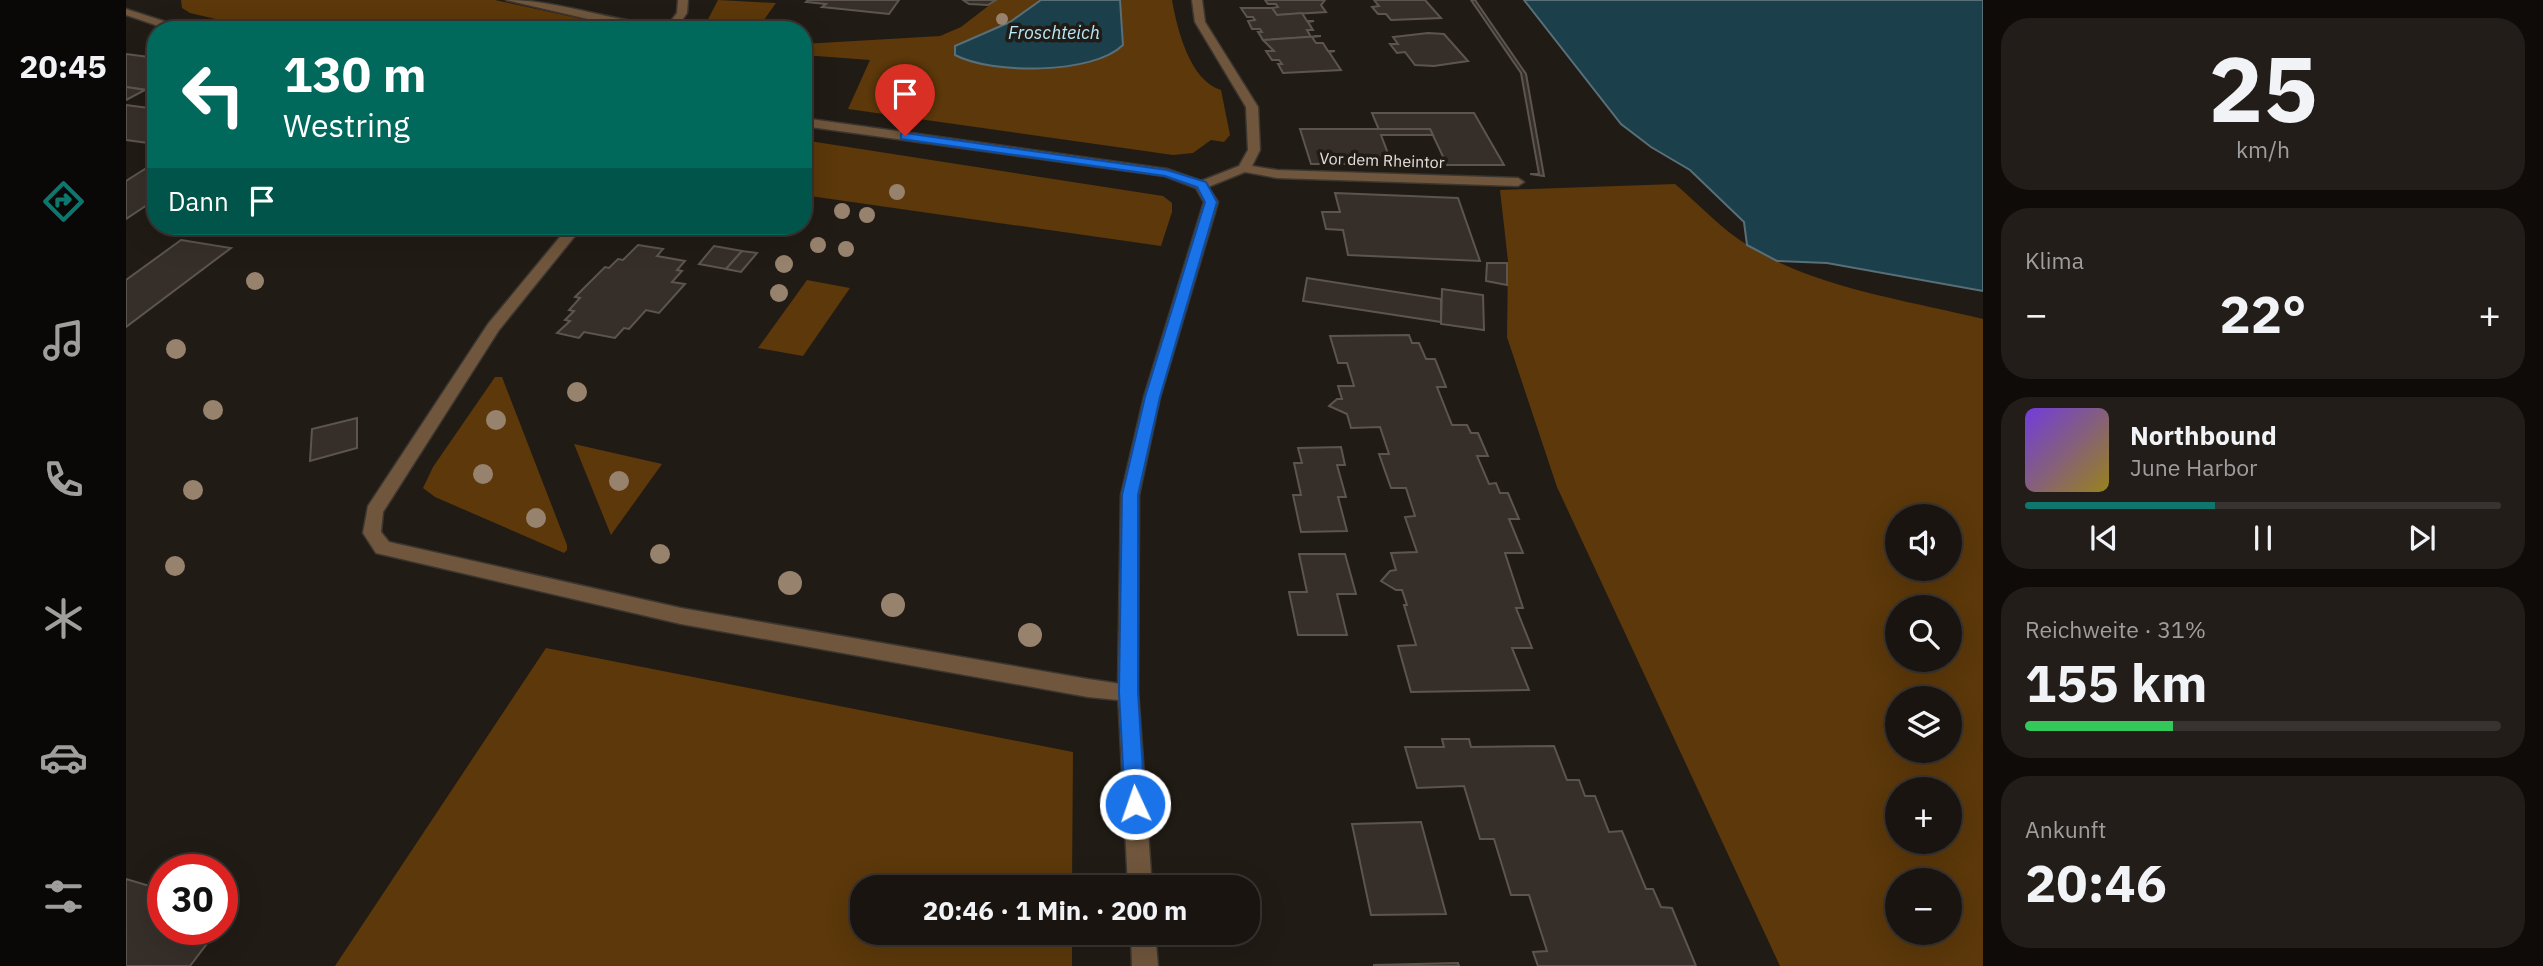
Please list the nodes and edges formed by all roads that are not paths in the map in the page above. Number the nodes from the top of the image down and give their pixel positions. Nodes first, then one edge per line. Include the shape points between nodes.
1 (511, 0) edge
2 (683, 0) edge
3 (1197, 0) edge
4 (126, 12) edge
5 (154, 21) edge
6 (608, 21) edge
7 (676, 21) edge
8 (812, 123) edge
9 (1244, 168) junction
10 (1518, 182) dead end
11 (1201, 185) junction
12 (567, 235) edge
13 (1128, 692) junction
14 (1139, 875) edge
15 (1144, 945) edge
16 (1145, 966) edge

1 - 6 street
2 - 7 street
3 - 9 street via 1200,22 1252,107 1254,150
4 - 5 street
8 - 11 street via 1167,173
9 - 10 street, Vor dem Rheintor via 1277,174
9 - 11 street
11 - 13 street via 1211,202 1152,397 1130,495
12 - 13 street via 499,321 374,511 372,533 383,548 720,624
13 - 14 street
15 - 16 street

